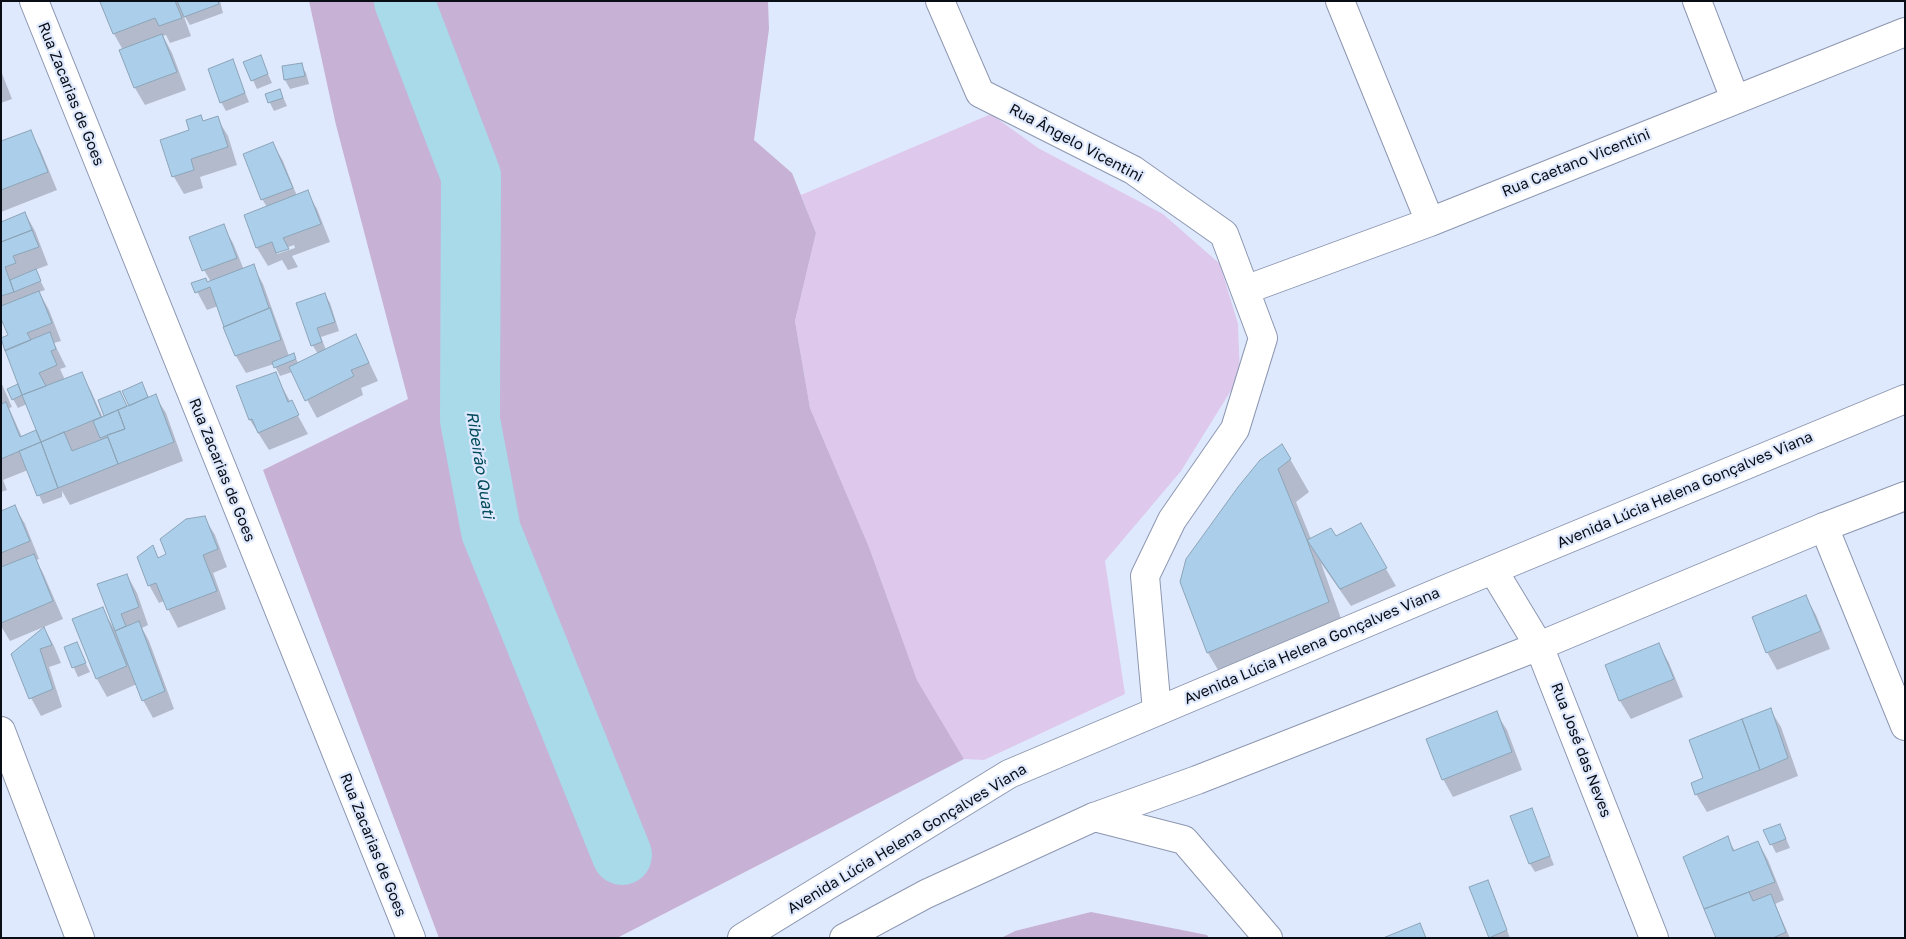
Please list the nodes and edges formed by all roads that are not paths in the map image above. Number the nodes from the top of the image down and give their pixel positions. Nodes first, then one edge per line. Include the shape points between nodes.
1 (34, 1) edge
2 (940, 1) edge
3 (1340, 1) edge
4 (1697, 1) edge
5 (1905, 32) edge
6 (1735, 99) junction
7 (1430, 222) junction
8 (1245, 290) junction
9 (1905, 399) edge
10 (1905, 496) edge
11 (1824, 527) junction
12 (1493, 570) junction
13 (1539, 646) junction
14 (1157, 711) junction
15 (1905, 726) edge
16 (1, 731) edge
17 (1094, 817) junction
18 (849, 935) edge
19 (80, 938) edge
20 (411, 938) edge
21 (742, 938) edge
22 (1268, 938) edge
23 (1654, 938) edge

1 - 20 street, Rua Zacarias de Goes
2 - 8 street, Rua Ângelo Vicentini via 980,93 1133,170 1224,234
3 - 7 street
4 - 6 street
5 - 6 street, Rua Caetano Vicentini
6 - 7 street, Rua Caetano Vicentini
7 - 8 street, Rua Caetano Vicentini
8 - 14 street, Rua Ângelo Vicentini via 1263,338 1235,429 1172,520 1145,576
9 - 12 street, Avenida Lúcia Helena Gonçalves Viana
10 - 11 street
11 - 13 street
11 - 15 street
12 - 13 street, Rua José das Neves
12 - 14 street, Avenida Lúcia Helena Gonçalves Viana
13 - 17 street
13 - 23 street, Rua José das Neves
14 - 21 street, Avenida Lúcia Helena Gonçalves Viana via 1009,774
16 - 19 street
17 - 18 street via 926,894
17 - 22 street via 1184,840

